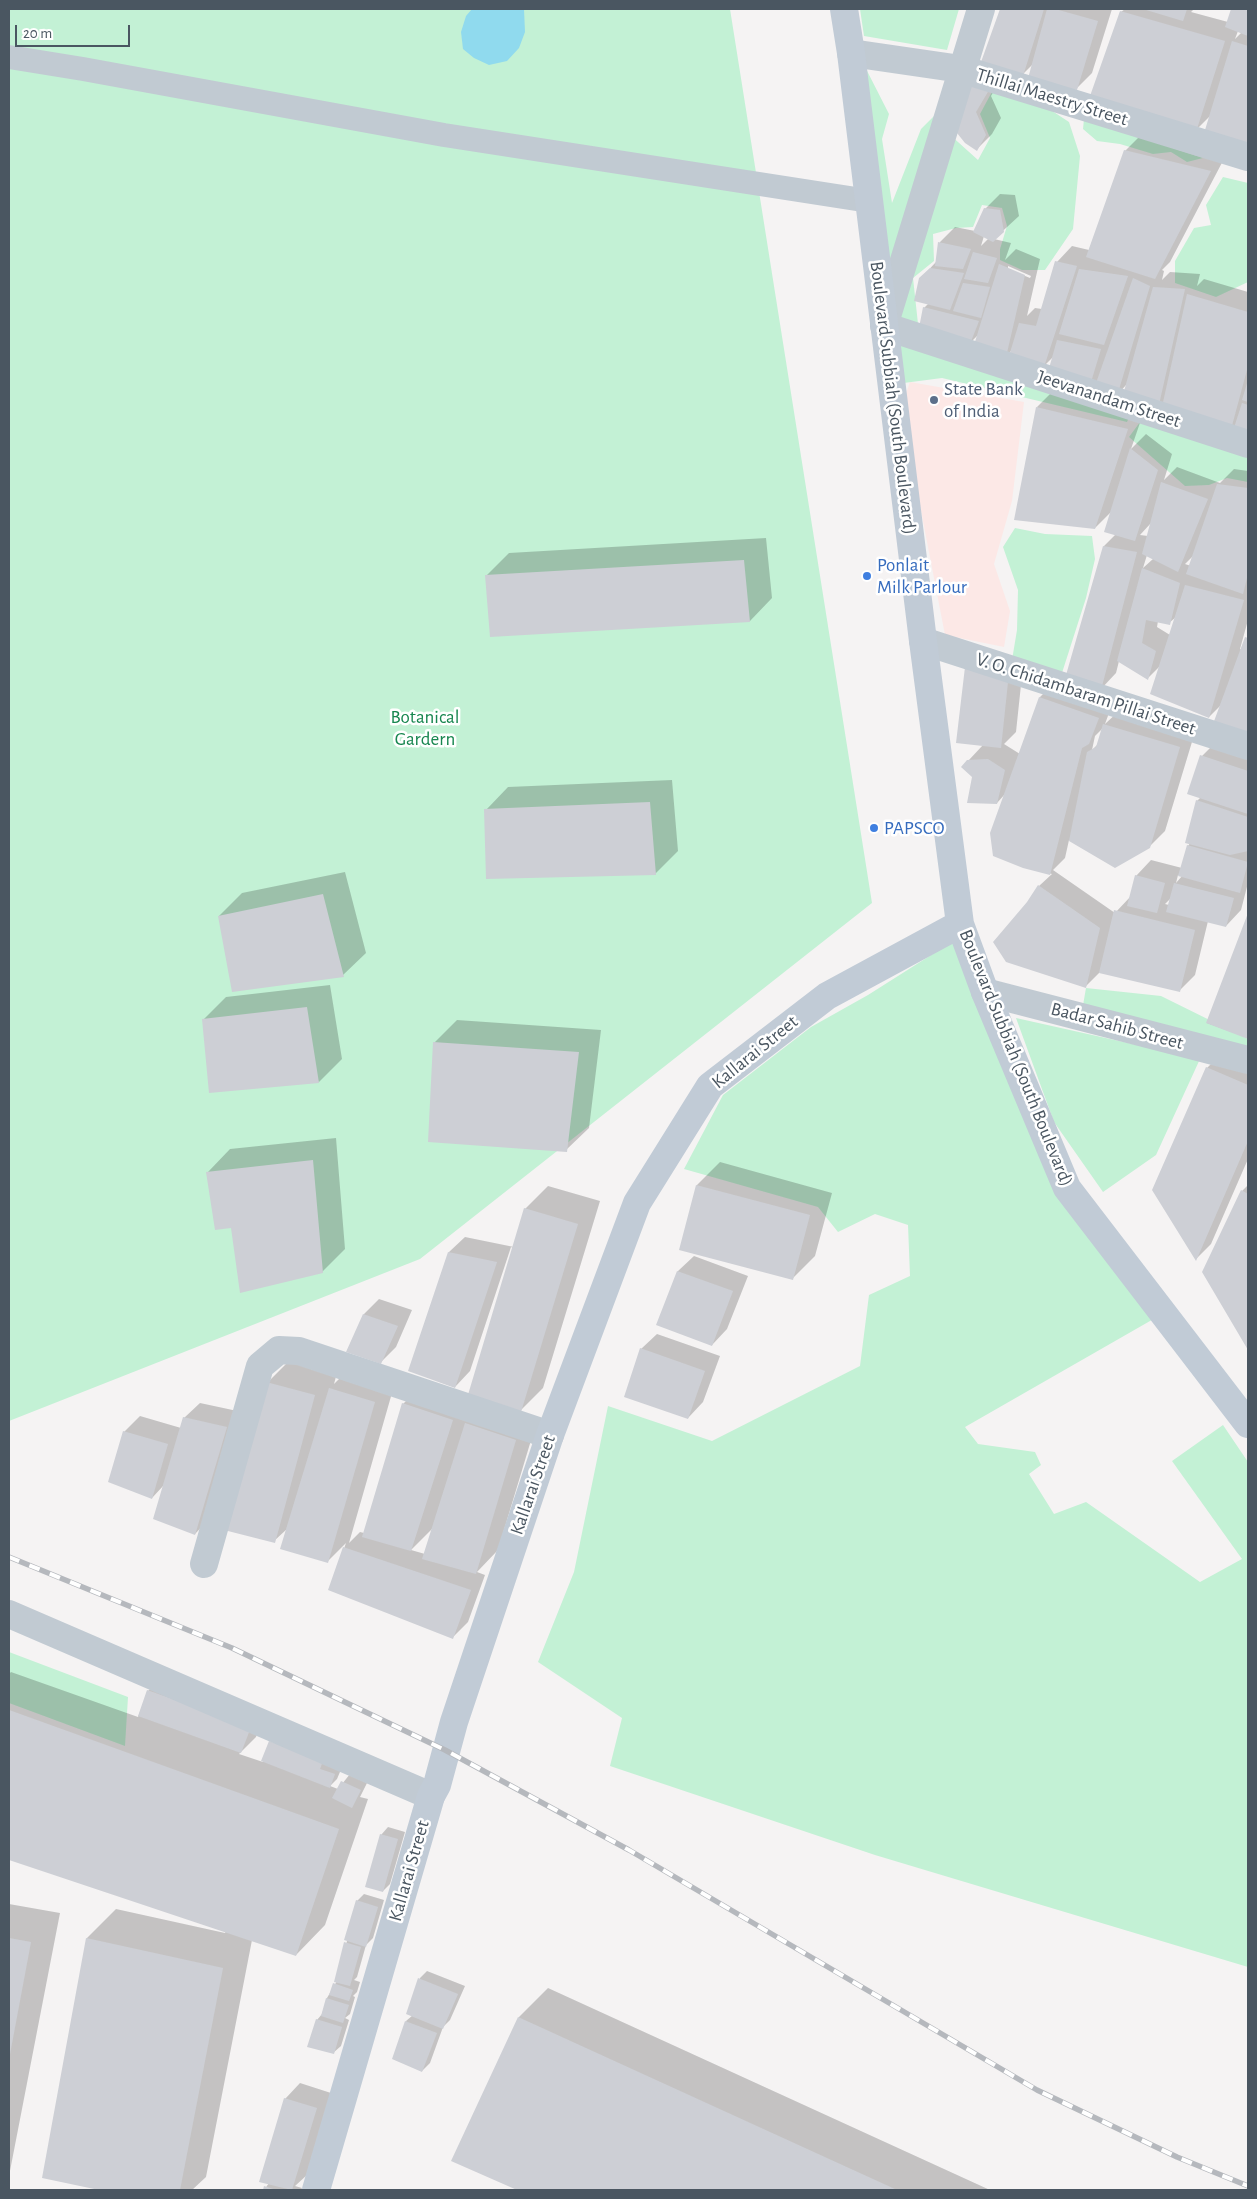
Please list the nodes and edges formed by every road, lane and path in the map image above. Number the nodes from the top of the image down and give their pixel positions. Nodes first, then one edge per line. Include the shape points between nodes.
1 (844, 9) edge
2 (981, 9) edge
3 (851, 53) junction
4 (9, 57) edge
5 (961, 69) junction
6 (1248, 157) edge
7 (869, 201) junction
8 (884, 326) junction
9 (1248, 444) edge
10 (923, 641) junction
11 (1248, 746) edge
12 (960, 924) junction
13 (985, 992) junction
14 (1248, 1060) edge
15 (1248, 1424) edge
16 (550, 1435) junction
17 (204, 1564) dead end
18 (9, 1614) edge
19 (431, 1796) junction
20 (316, 2190) edge

1 - 3 main road, Boulevard Subbiah (South Boulevard)
2 - 5 street
3 - 5 street, Thillai Maestry Street
3 - 7 main road, Boulevard Subbiah (South Boulevard)
4 - 7 lane via 444,135
5 - 6 street, Thillai Maestry Street
5 - 8 street
7 - 8 main road, Boulevard Subbiah (South Boulevard)
8 - 9 street, Jeevanandam Street
8 - 10 main road, Boulevard Subbiah (South Boulevard)
10 - 11 street, V. O. Chidambaram Pillai Street
10 - 12 main road, Boulevard Subbiah (South Boulevard)
12 - 13 main road, Boulevard Subbiah (South Boulevard)
12 - 16 main road, Kallarai Street via 827,996 710,1086 637,1203
13 - 14 street, Badar Sahib Street
13 - 15 main road, Boulevard Subbiah (South Boulevard) via 1067,1188
16 - 17 street via 299,1351 279,1350 260,1366
16 - 19 main road, Kallarai Street
18 - 19 street
19 - 20 main road, Kallarai Street

